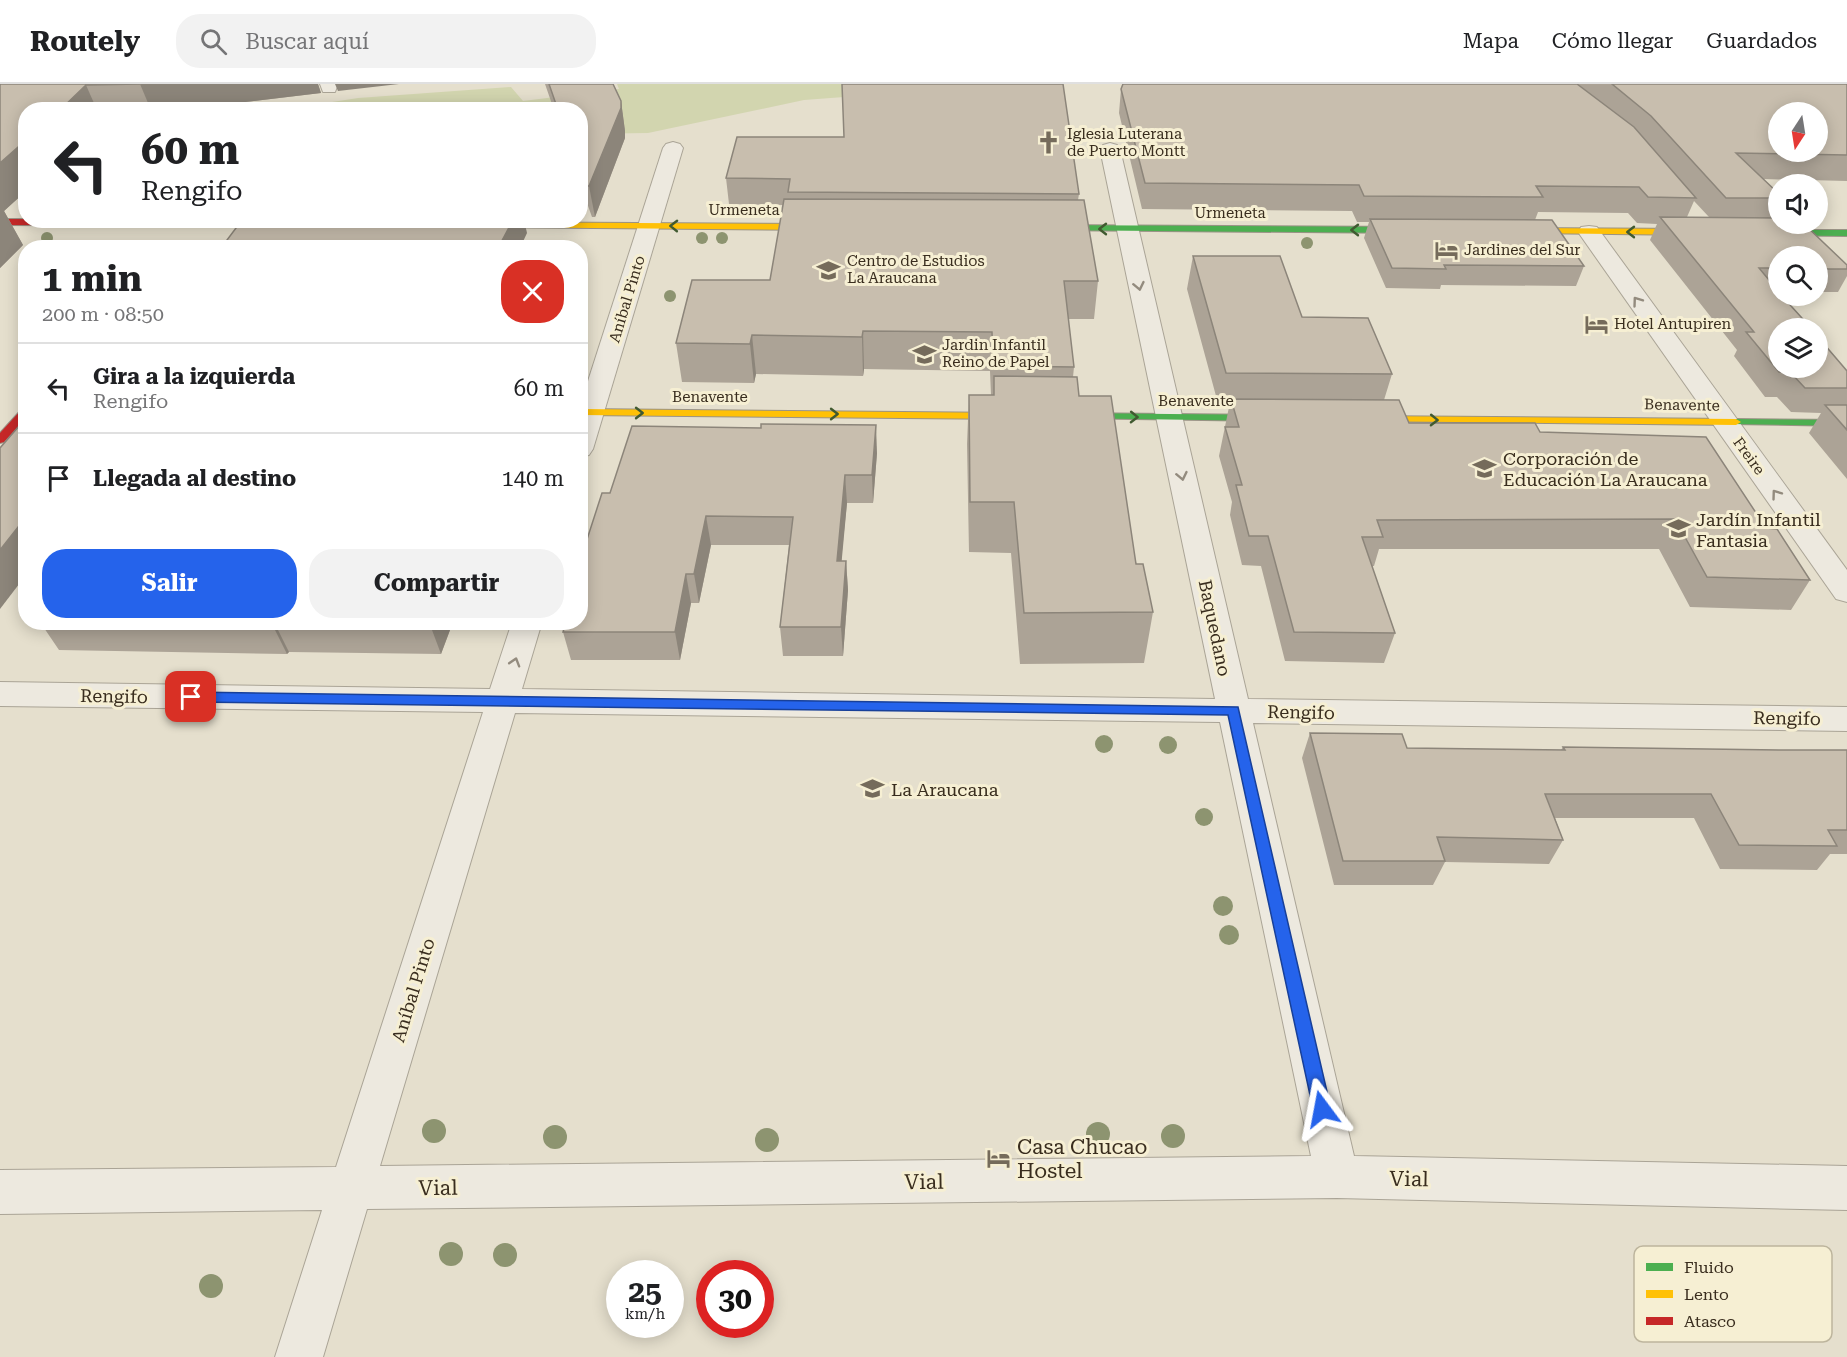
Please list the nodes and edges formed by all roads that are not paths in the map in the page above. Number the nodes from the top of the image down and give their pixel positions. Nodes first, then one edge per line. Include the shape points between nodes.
1 (673, 148) dead end
2 (1110, 149) dead end
3 (1692, 215) edge
4 (0, 222) edge
5 (18, 222) edge
6 (588, 226) edge
7 (649, 226) junction
8 (837, 227) edge
9 (184, 228) edge
10 (1034, 228) edge
11 (1127, 229) junction
12 (1425, 231) edge
13 (1507, 231) edge
14 (1589, 232) junction
15 (1712, 232) joint
16 (1753, 233) edge
17 (1847, 233) edge
18 (176, 237) dead end
19 (588, 406) edge
20 (9, 408) dead end
21 (18, 409) edge
22 (588, 412) edge
23 (1030, 416) edge
24 (1054, 416) edge
25 (1168, 417) junction
26 (1287, 418) edge
27 (18, 419) edge
28 (1346, 419) edge
29 (1725, 422) junction
30 (1847, 423) edge
31 (0, 440) edge
32 (1847, 592) edge
33 (525, 630) edge
34 (0, 694) edge
35 (503, 701) junction
36 (1234, 711) junction
37 (1847, 719) edge
38 (1337, 1177) junction
39 (1847, 1188) edge
40 (351, 1189) junction
41 (0, 1192) edge
42 (299, 1357) edge

1 - 7 street, Aníbal Pinto
2 - 11 street, Baquedano
3 - 15 street
4 - 5 main road
6 - 7 main road, Urmeneta
8 -> 7 main road, Urmeneta
7 - 19 street, Aníbal Pinto
9 - 18 main road
11 -> 10 main road, Urmeneta
12 -> 11 main road, Urmeneta
11 -> 25 street, Baquedano
13 - 14 main road
15 -> 14 main road
29 -> 14 street, Freire
16 - 17 main road
20 - 21 main road
22 -> 23 main road, Benavente
24 -> 25 main road, Benavente
25 - 26 main road, Benavente
25 -> 36 street, Baquedano
27 - 31 main road
28 -> 29 main road, Benavente
29 - 30 main road, Benavente
32 -> 29 street, Freire
35 -> 33 street, Aníbal Pinto
34 - 35 street, Rengifo
35 - 36 street, Rengifo
35 - 40 street, Aníbal Pinto
36 - 37 street, Rengifo
36 - 38 street, Baquedano
38 - 39 street, Vial
38 - 40 street, Vial
40 - 41 street, Vial
40 - 42 street, Aníbal Pinto

